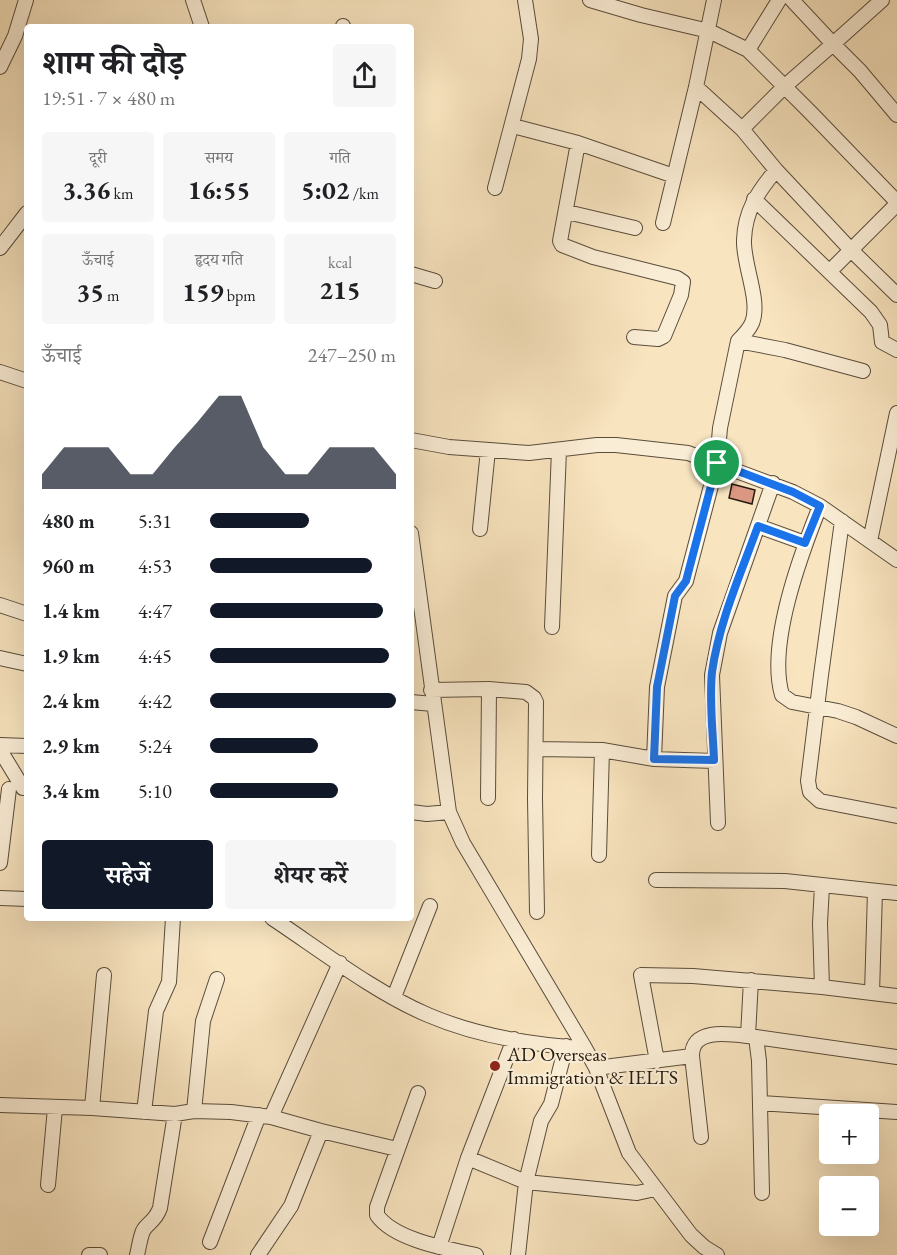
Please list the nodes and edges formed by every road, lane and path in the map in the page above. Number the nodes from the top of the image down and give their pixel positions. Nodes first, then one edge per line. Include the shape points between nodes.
1 (26, 0) edge
2 (193, 0) edge
3 (525, 0) edge
4 (590, 0) edge
5 (714, 0) edge
6 (779, 0) edge
7 (792, 0) edge
8 (882, 0) edge
9 (201, 24) edge
10 (709, 31) junction
11 (833, 44) junction
12 (748, 50) junction
13 (0, 68) edge
14 (784, 86) junction
15 (696, 87) junction
16 (897, 115) edge
17 (513, 126) junction
18 (742, 129) junction
19 (578, 143) junction
20 (776, 170) junction
21 (674, 176) junction
22 (495, 188) dead end
23 (754, 199) junction
24 (897, 203) edge
25 (567, 212) junction
26 (24, 217) edge
27 (663, 223) dead end
28 (635, 228) dead end
29 (0, 248) edge
30 (851, 250) junction
31 (830, 271) junction
32 (414, 275) edge
33 (435, 281) dead end
34 (897, 295) edge
35 (634, 336) dead end
36 (738, 341) junction
37 (897, 350) edge
38 (863, 371) dead end
39 (0, 372) edge
40 (24, 380) edge
41 (897, 413) edge
42 (414, 441) edge
43 (488, 450) junction
44 (559, 450) junction
45 (717, 463) junction
46 (772, 483) junction
47 (820, 506) junction
48 (842, 521) junction
49 (758, 526) junction
50 (480, 530) dead end
51 (870, 541) junction
52 (805, 543) junction
53 (414, 556) edge
54 (897, 560) edge
55 (0, 605) edge
56 (24, 613) edge
57 (552, 627) dead end
58 (0, 658) edge
59 (24, 663) edge
60 (489, 689) junction
61 (432, 697) junction
62 (414, 701) edge
63 (817, 708) junction
64 (897, 736) edge
65 (0, 745) edge
66 (24, 746) edge
67 (537, 749) junction
68 (0, 750) edge
69 (602, 750) junction
70 (654, 759) junction
71 (714, 760) junction
72 (15, 789) edge
73 (488, 798) dead end
74 (414, 812) edge
75 (449, 812) junction
76 (897, 816) edge
77 (718, 823) dead end
78 (599, 855) dead end
79 (0, 863) edge
80 (656, 880) dead end
81 (822, 886) junction
82 (875, 891) junction
83 (897, 893) edge
84 (0, 898) edge
85 (24, 899) edge
86 (430, 906) dead end
87 (537, 912) dead end
88 (173, 921) edge
89 (279, 921) edge
90 (340, 963) junction
91 (104, 975) dead end
92 (217, 979) dead end
93 (751, 980) junction
94 (822, 987) junction
95 (872, 993) junction
96 (897, 996) edge
97 (394, 997) junction
98 (752, 1036) junction
99 (514, 1039) junction
100 (566, 1047) junction
101 (585, 1048) junction
102 (692, 1056) junction
103 (897, 1057) edge
104 (657, 1061) junction
105 (596, 1068) junction
106 (418, 1093) dead end
107 (760, 1103) junction
108 (0, 1105) edge
109 (54, 1108) junction
110 (92, 1108) junction
111 (194, 1111) junction
112 (144, 1112) junction
113 (897, 1112) edge
114 (175, 1114) junction
115 (265, 1116) junction
116 (321, 1131) junction
117 (701, 1137) dead end
118 (397, 1149) junction
119 (468, 1158) junction
120 (526, 1182) junction
121 (48, 1185) dead end
122 (655, 1189) junction
123 (762, 1193) dead end
124 (210, 1242) dead end
125 (439, 1246) junction
126 (89, 1255) edge
127 (100, 1255) edge
128 (137, 1255) edge
129 (258, 1255) edge
130 (476, 1255) edge
131 (518, 1255) edge
132 (717, 1255) edge

1 - 13 street
2 - 9 street
3 - 17 street via 531,39
4 - 10 street
5 - 10 street
6 - 12 street
7 - 11 street
8 - 11 street
10 - 12 street
10 - 15 street
11 - 14 street
11 - 16 street
12 - 14 street
14 - 18 street
14 - 24 street
15 - 18 street
15 - 21 street
17 - 19 street
17 - 22 street
18 - 20 street
19 - 21 street
19 - 25 street
20 - 23 street
20 - 30 street
21 - 27 street
23 - 31 street
23 - 36 street via 744,242 755,311 752,323
24 - 30 street
25 - 28 street
25 - 35 street via 560,241 565,248 683,282 664,336
26 - 29 street
30 - 31 street
30 - 34 street
31 - 37 street via 878,321 882,342
32 - 33 street
36 - 38 street
36 - 45 street
39 - 40 street
41 - 51 street
42 - 43 street
43 - 44 street
43 - 50 street
44 - 45 street via 597,445 665,449
44 - 57 street
45 - 46 street
45 - 70 street via 686,581 675,596 657,687
46 - 47 street
46 - 49 street
47 - 48 street
47 - 52 street
48 - 51 street
48 - 63 street
49 - 52 street
49 - 71 street via 716,652 712,675
51 - 54 street
52 - 63 street via 782,630 781,691 786,699
53 - 61 street
55 - 56 street
58 - 59 street
60 - 61 street
60 - 67 street via 526,692 534,698
60 - 73 street
61 - 62 street
61 - 75 street
63 - 64 street via 856,717
63 - 76 street via 810,792 820,801
65 - 66 street
67 - 69 street
67 - 87 street
68 - 72 street
69 - 70 street
69 - 78 street
70 - 71 street
71 - 77 street
72 - 79 street
74 - 75 street
75 - 101 street
80 - 81 street via 784,881
81 - 82 street
81 - 94 street
82 - 83 street
82 - 95 street
84 - 85 street
86 - 97 street
88 - 112 street via 169,982 156,1011
89 - 90 street
90 - 97 street
90 - 115 street
91 - 110 street
92 - 111 street via 203,1021
93 - 94 street
93 - 98 street
93 - 104 street via 641,975
94 - 95 street
95 - 96 street
97 - 99 street via 458,1027
98 - 102 street via 701,1037 694,1042
98 - 103 street
98 - 107 street
99 - 100 street
99 - 119 street
100 - 101 street
100 - 120 street via 551,1104 541,1120
101 - 105 street
102 - 104 street
102 - 117 street
104 - 105 street
105 - 122 street via 629,1153
106 - 118 street
107 - 113 street
107 - 123 street
108 - 109 street
109 - 110 street
109 - 121 street
110 - 112 street
111 - 114 street
111 - 115 street
112 - 114 street
114 - 128 street via 160,1209 142,1233
115 - 116 street
115 - 124 street
116 - 118 street
116 - 129 street via 291,1206
118 - 125 street via 377,1215 397,1232
119 - 120 street
119 - 125 street
120 - 122 street via 637,1193
120 - 131 street
122 - 132 street via 691,1235
125 - 130 street
126 - 127 street

